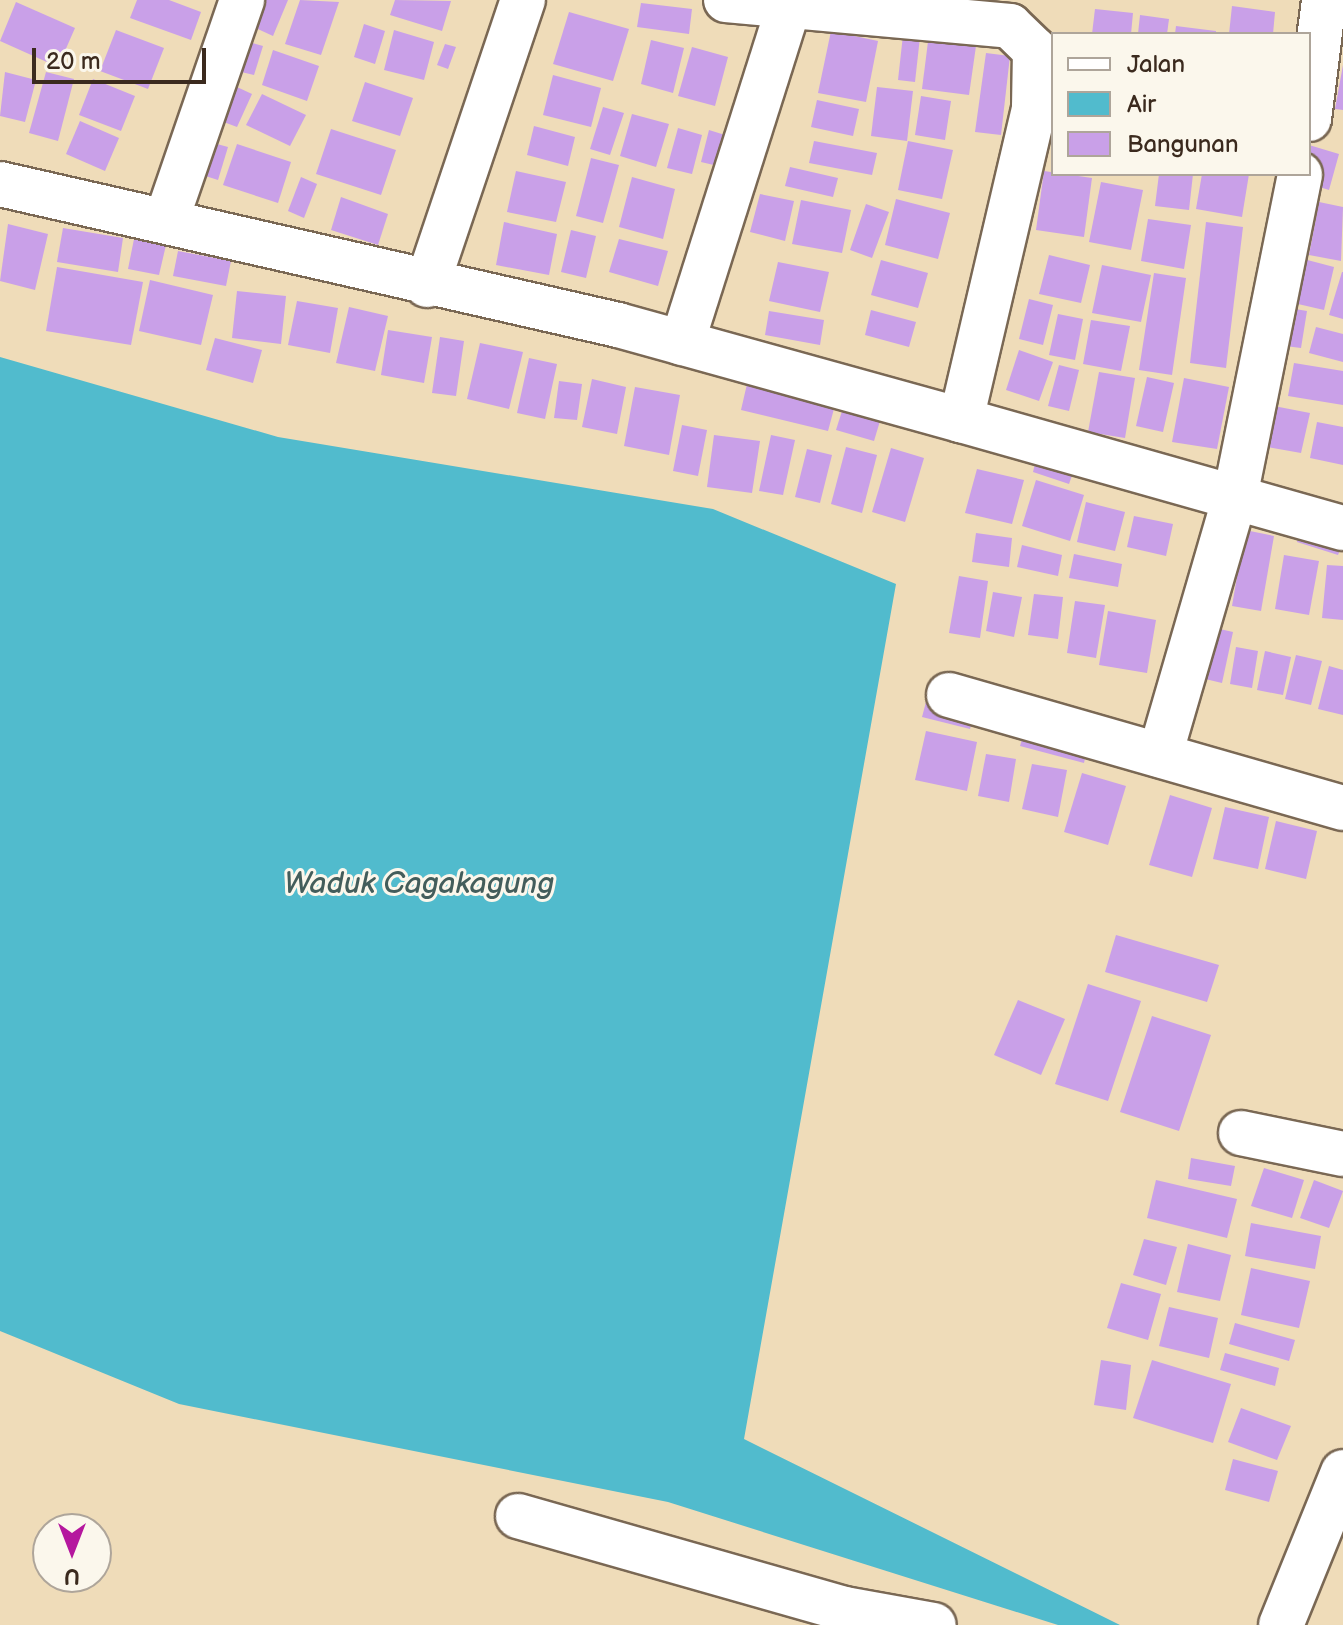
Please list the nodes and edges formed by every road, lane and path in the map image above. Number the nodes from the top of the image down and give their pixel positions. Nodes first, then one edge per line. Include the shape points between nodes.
1 (242, 0) edge
2 (523, 0) edge
3 (726, 0) edge
4 (1324, 0) edge
5 (788, 8) junction
6 (1044, 110) edge
7 (1311, 113) edge
8 (1300, 176) edge
9 (0, 184) edge
10 (166, 221) junction
11 (427, 285) junction
12 (682, 343) junction
13 (961, 420) junction
14 (1235, 497) junction
15 (1343, 528) edge
16 (949, 695) dead end
17 (1160, 755) junction
18 (1343, 808) edge
19 (1241, 1133) dead end
20 (1343, 1154) edge
21 (1343, 1472) edge
22 (518, 1516) dead end
23 (934, 1625) edge
24 (1281, 1625) edge

1 - 10 street
2 - 11 street
3 - 5 street
4 - 7 street
5 - 6 street via 1010,26 1035,50
5 - 12 street
6 - 13 street
8 - 14 street
9 - 10 street
10 - 11 street
11 - 12 street
12 - 13 street
13 - 14 street
14 - 15 street
14 - 17 street
16 - 17 street
17 - 18 street
19 - 20 street
21 - 24 street
22 - 23 street via 845,1609

